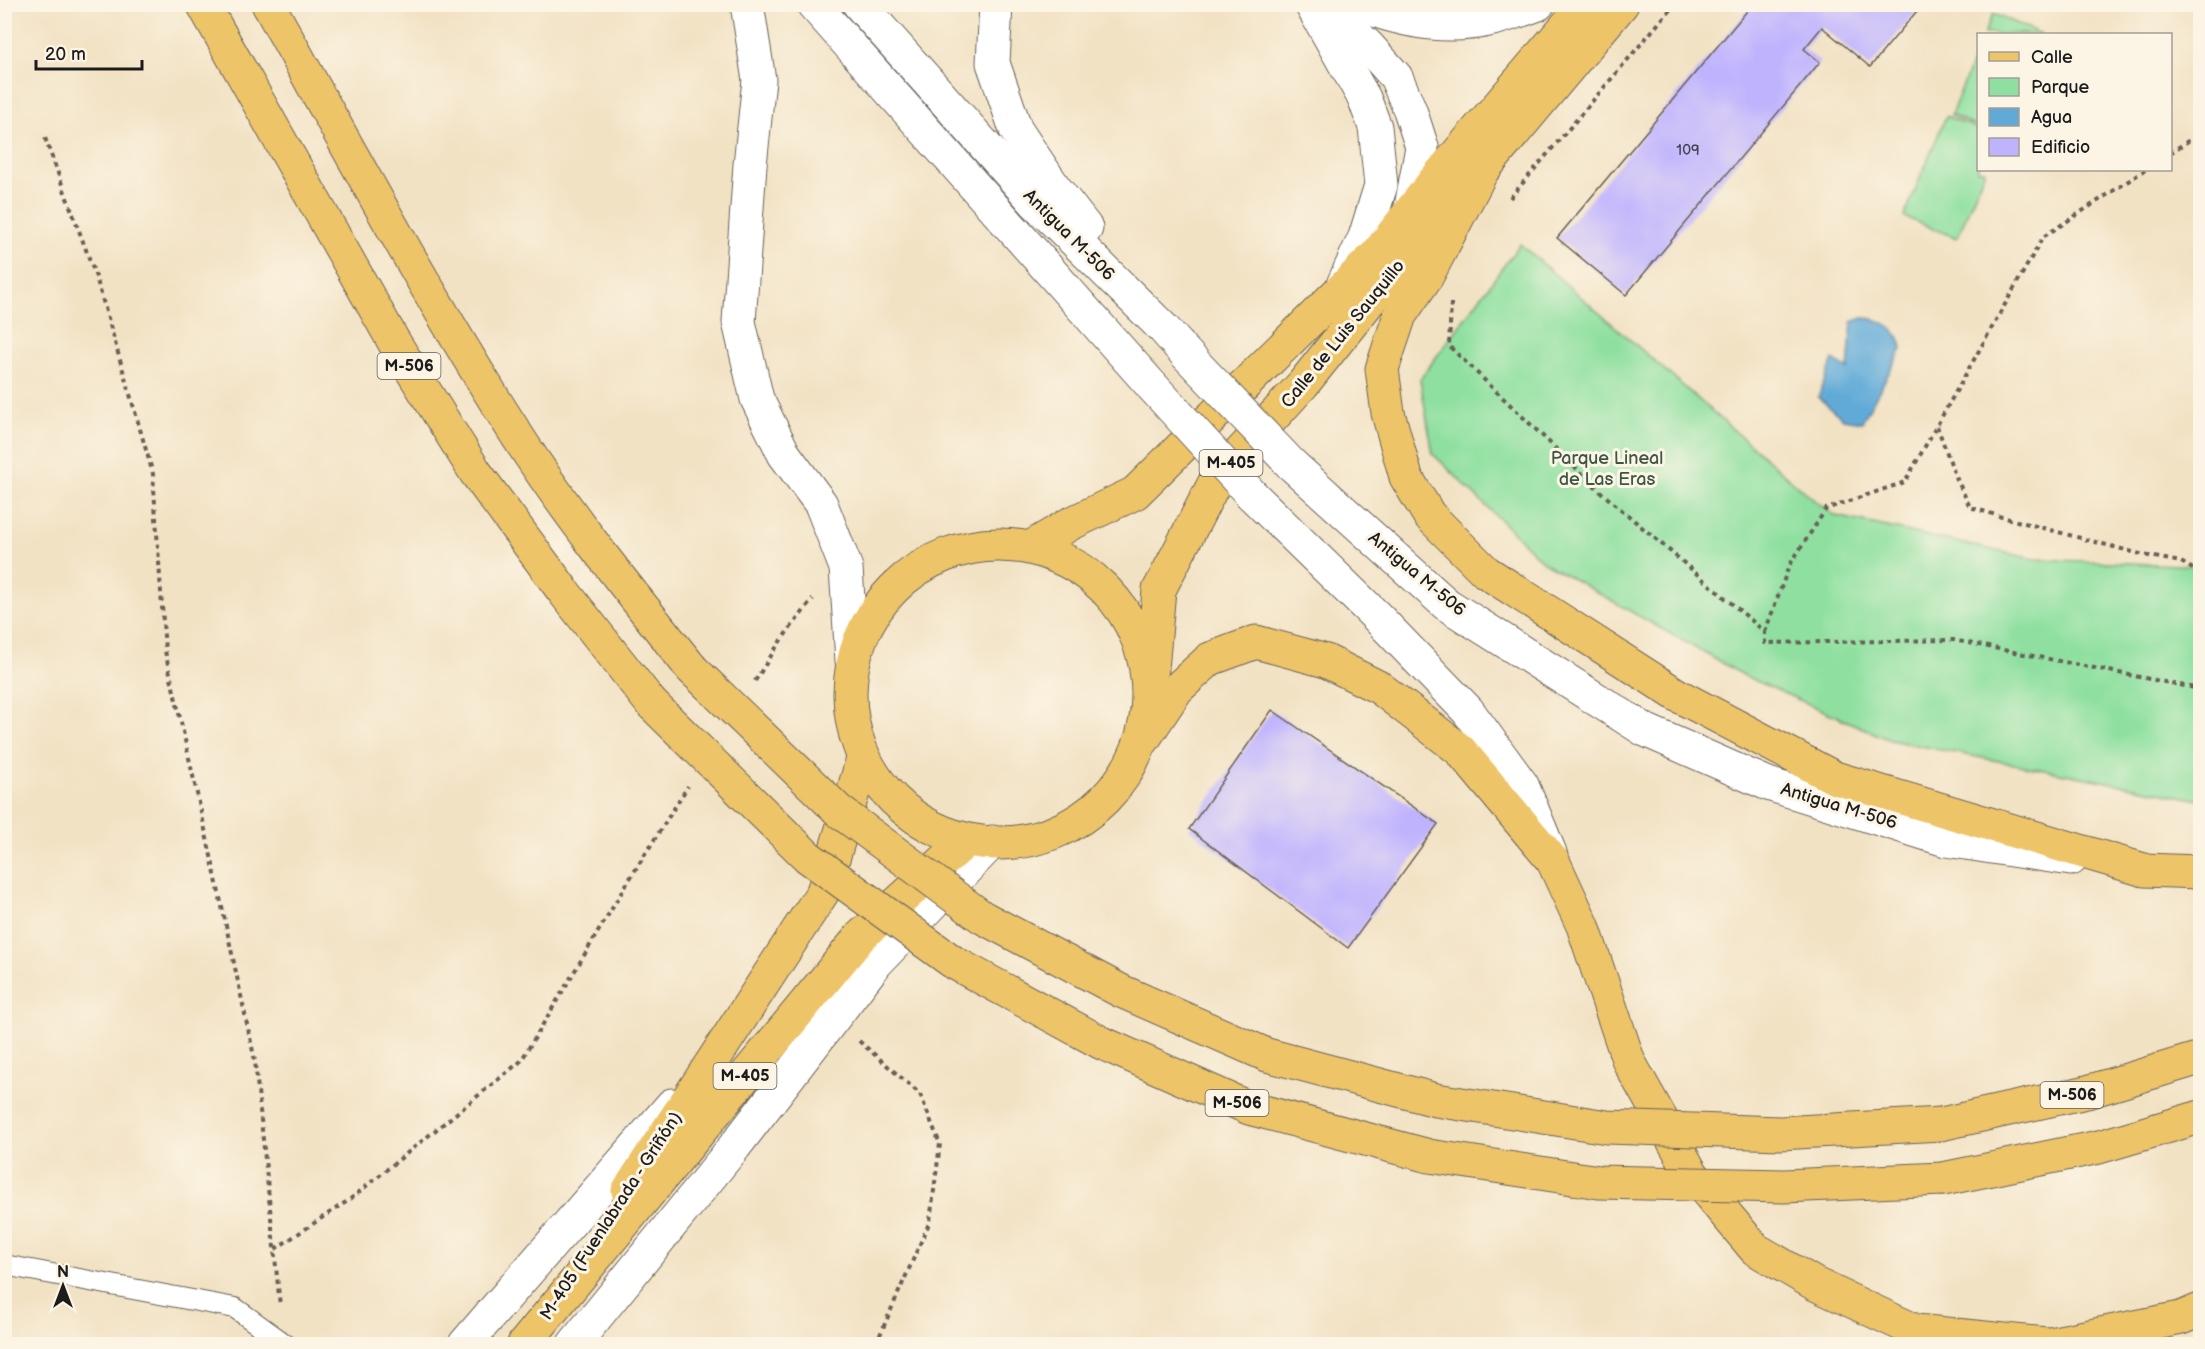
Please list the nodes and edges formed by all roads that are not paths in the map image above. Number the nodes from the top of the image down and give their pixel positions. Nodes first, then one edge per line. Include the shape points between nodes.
1 (203, 4) edge
2 (268, 4) edge
3 (747, 4) edge
4 (813, 4) edge
5 (859, 4) edge
6 (996, 4) edge
7 (1311, 4) edge
8 (1323, 4) edge
9 (1358, 4) edge
10 (1538, 4) edge
11 (1585, 4) edge
12 (1622, 4) edge
13 (1482, 171) junction
14 (1420, 220) junction
15 (1342, 287) junction
16 (1164, 330) junction
17 (1033, 546) junction
18 (852, 661) junction
19 (1149, 704) junction
20 (1143, 740) junction
21 (862, 759) junction
22 (979, 842) junction
23 (1553, 861) junction
24 (2144, 870) junction
25 (2200, 872) edge
26 (720, 1049) junction
27 (2200, 1058) edge
28 (2200, 1117) edge
29 (4, 1265) edge
30 (2200, 1310) edge
31 (532, 1335) edge
32 (284, 1344) edge
33 (465, 1344) edge
34 (574, 1344) edge
35 (2048, 1344) edge

1 - 28 main road, M-506, bridge via 394,342 476,473 564,592 651,703 808,857 953,962 1102,1043 1249,1108 1429,1156 1599,1182 1784,1186 1943,1179 2099,1147
2 - 27 main road, M-506, bridge via 408,254 519,438 603,558 692,669 839,811 982,918 1120,991 1267,1055 1437,1100 1607,1127 1780,1133 1941,1124 2087,1092
3 - 18 street via 759,80 739,322 757,399 784,454 821,504 846,568
4 - 23 street, Antigua M-506, bridge via 1251,494 1468,711 1522,785
5 - 16 street, Antigua M-506 via 1036,203
6 - 16 street via 993,63 1016,130 1054,187
7 - 15 street via 1364,98 1375,127 1381,185 1365,237
8 - 14 street via 1396,76 1422,147
9 - 10 street via 1414,22 1444,25 1490,20
11 - 14 main road, Calle de Luis Sauquillo
12 - 13 main road, Calle de Luis Sauquillo
13 - 14 main road, Calle de Luis Sauquillo
13 - 24 main road via 1427,276 1400,315 1382,369 1388,413 1406,477 1429,515 1486,572 1677,695 1835,778
14 - 15 main road, Calle de Luis Sauquillo / M-405
14 - 19 main road, Calle de Luis Sauquillo / M-405 via 1399,264 1303,384 1217,478 1159,590
15 - 17 main road, Calle de Luis Sauquillo / M-405 via 1135,493
16 - 24 street, Antigua M-506, bridge via 1291,464 1446,604 1645,730 1768,784 1946,840
17 - 18 main road, M-405 via 997,544 936,558 893,588 875,608
17 - 19 main road, M-405 via 1089,574 1113,597 1140,642
18 - 21 main road, M-405 via 851,721
19 - 20 main road, M-405
20 - 22 main road, M-405 via 1119,786 1082,820 1034,841
20 - 23 main road via 1177,689 1210,659 1256,642 1326,661 1380,688 1460,750
21 - 22 main road, M-405 via 896,804 941,834
21 - 26 main road, M-405 (Fuenlabrada - Griñón) / M-405 via 823,892
22 - 31 main road, M-405 (Fuenlabrada - Griñón) / M-405 via 861,936
22 - 34 street via 876,963 735,1146
23 - 35 main road via 1583,926 1629,1062 1692,1174 1755,1249 1815,1284 1916,1331
24 - 25 main road
26 - 31 main road, M-405 (Fuenlabrada - Griñón) / M-405
26 - 33 street
29 - 32 lane via 235,1308
30 - 35 main road via 2181,1318

